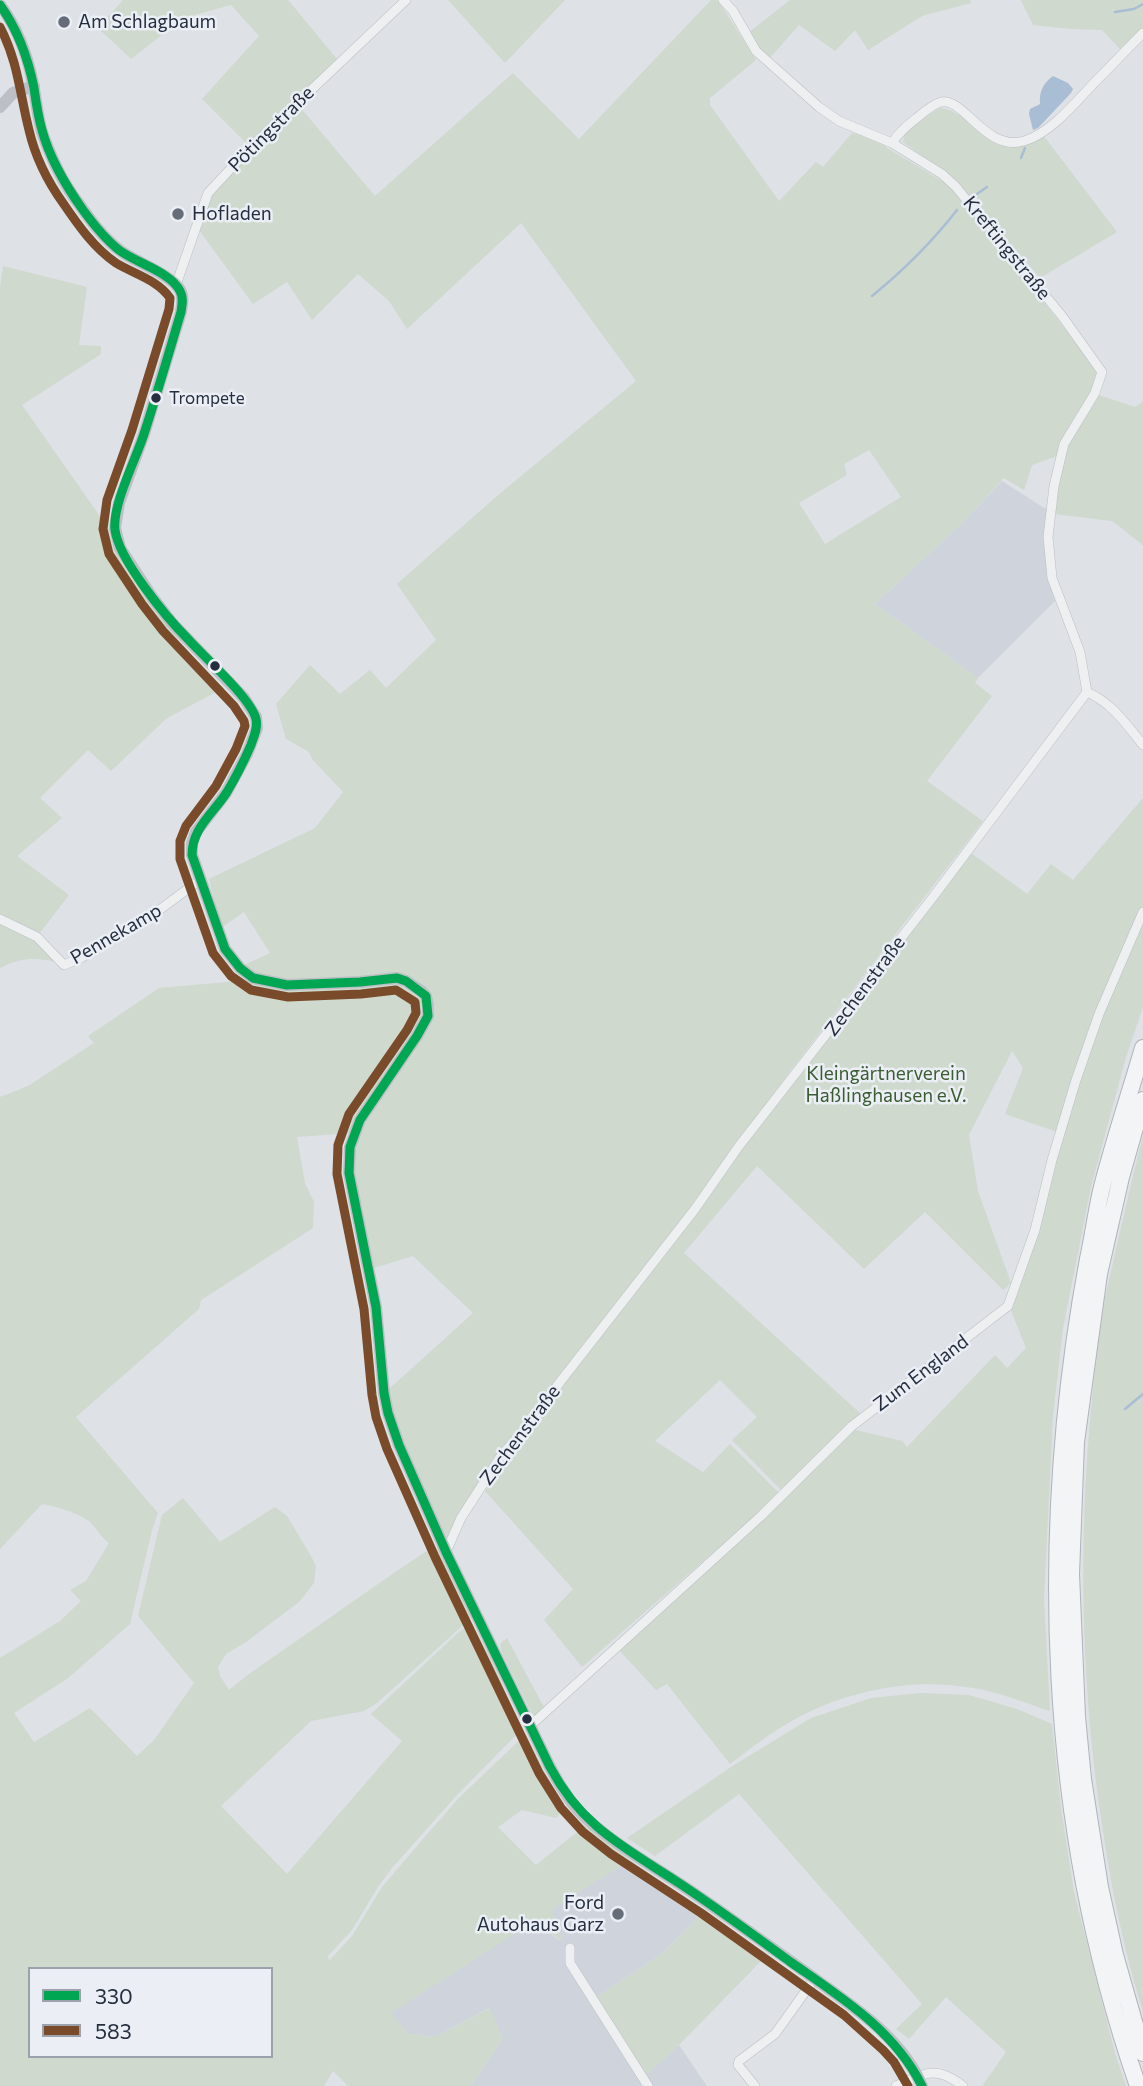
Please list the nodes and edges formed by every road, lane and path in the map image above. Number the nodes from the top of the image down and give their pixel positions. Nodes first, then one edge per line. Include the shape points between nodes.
1 (406, 0) edge
2 (723, 0) edge
3 (0, 5) edge
4 (1143, 33) edge
5 (33, 86) junction
6 (0, 107) edge
7 (892, 143) junction
8 (176, 285) junction
9 (1087, 692) junction
10 (1143, 745) edge
11 (201, 879) junction
12 (1143, 912) edge
13 (0, 919) edge
14 (1143, 1048) edge
15 (1143, 1100) edge
16 (446, 1552) junction
17 (530, 1726) junction
18 (570, 1948) dead end
19 (815, 1979) junction
20 (1143, 2053) edge
21 (920, 2081) edge
22 (648, 2086) edge
23 (755, 2086) edge
24 (896, 2086) edge
25 (963, 2086) edge
26 (1138, 2086) edge

1 - 8 street, Pötingstraße via 208,193
2 - 7 street, Kreftingstraße via 756,51 819,107 839,121
3 - 5 main road via 22,46
4 - 7 street via 1069,109 1028,140 1005,142 992,137 951,103 942,102
5 - 6 main road via 13,93
5 - 8 main road via 41,130 53,161 95,227 121,251
7 - 9 street, Kreftingstraße via 957,187 1102,372 1095,393 1064,444 1048,537 1052,578 1080,652
8 - 11 main road via 182,296 181,312 115,528 120,548 152,597 253,711 257,728 247,754 193,838 192,855
9 - 10 street via 1114,709
9 - 16 street, Zechenstraße via 695,1209 501,1456 461,1518
11 - 13 street, Pennekamp via 162,908 64,965 37,937
11 - 16 main road via 225,949 253,978 287,985 397,978 426,996 428,1016 423,1026 360,1120 350,1147 349,1173 376,1307 388,1413
12 - 17 street, Zum England via 1076,1080 1035,1230 1008,1306 852,1426 761,1516
14 - 26 highway via 1101,1191 1082,1293 1071,1358 1057,1533 1062,1711 1083,1874 1103,1969
15 - 20 highway via 1097,1287 1076,1442 1071,1574 1083,1779 1100,1887
16 - 17 main road
17 - 19 main road via 580,1813
18 - 22 street via 569,1963
19 - 21 main road via 880,2029
19 - 23 street via 775,2034 738,2061
21 - 24 street
21 - 25 street via 936,2072

